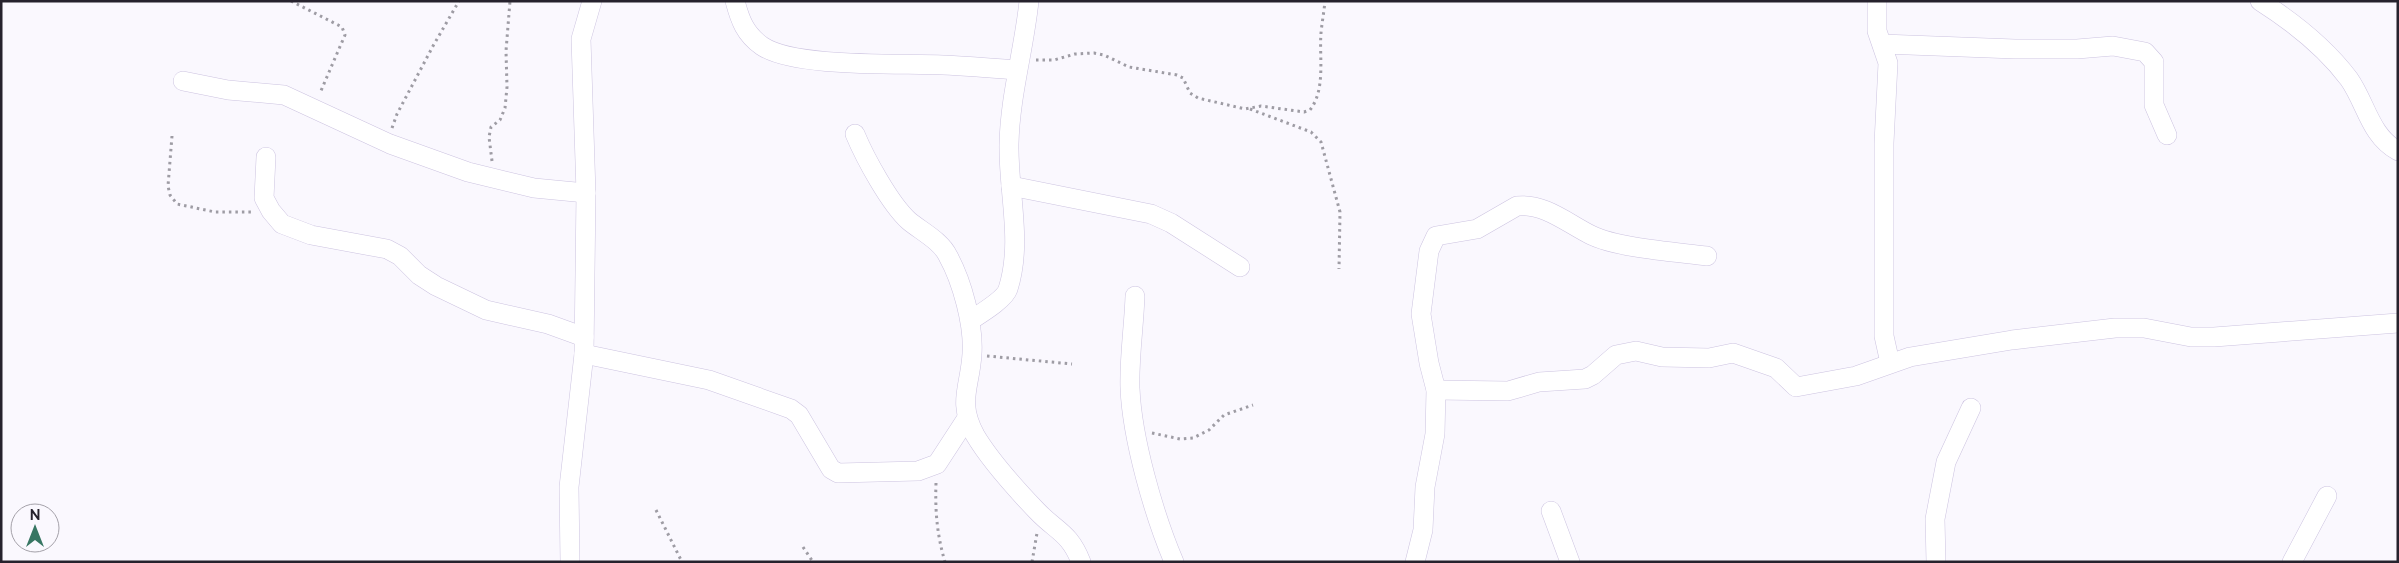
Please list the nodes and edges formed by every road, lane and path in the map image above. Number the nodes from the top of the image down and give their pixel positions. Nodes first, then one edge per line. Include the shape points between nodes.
1 (291, 1) edge
2 (459, 1) edge
3 (510, 1) edge
4 (592, 1) edge
5 (735, 1) edge
6 (1029, 1) edge
7 (1325, 1) edge
8 (1878, 1) edge
9 (2260, 1) edge
10 (1882, 44) junction
11 (1017, 64) junction
12 (184, 81) dead end
13 (314, 107) junction
14 (1250, 108) junction
15 (854, 134) dead end
16 (2167, 135) dead end
17 (172, 136) dead end
18 (394, 146) junction
19 (2398, 151) edge
20 (266, 157) dead end
21 (494, 179) junction
22 (1011, 186) junction
23 (586, 193) junction
24 (272, 212) junction
25 (1707, 256) dead end
26 (1240, 267) dead end
27 (1340, 269) dead end
28 (1135, 296) dead end
29 (971, 320) junction
30 (2398, 323) edge
31 (584, 346) junction
32 (972, 354) junction
33 (1072, 364) dead end
34 (1890, 364) junction
35 (1436, 390) junction
36 (1253, 405) dead end
37 (1971, 408) dead end
38 (967, 418) junction
39 (1135, 429) junction
40 (937, 464) junction
41 (2327, 496) dead end
42 (656, 510) dead end
43 (1552, 511) dead end
44 (1039, 513) junction
45 (803, 547) dead end
46 (570, 562) edge
47 (682, 562) edge
48 (813, 562) edge
49 (944, 562) edge
50 (1032, 562) edge
51 (1080, 562) edge
52 (1174, 562) edge
53 (1416, 562) edge
54 (1570, 562) edge
55 (1936, 562) edge
56 (2292, 562) edge

1 - 13 path via 342,27 345,32
2 - 18 path via 397,114 391,133
3 - 21 path via 504,108 500,120 491,127 489,137
4 - 23 street via 581,39
5 - 11 street via 748,34 763,47 783,55 839,62
6 - 11 street
7 - 14 path via 1318,96 1313,106 1304,112 1261,106
8 - 10 street via 1877,31
9 - 19 street via 2289,20 2324,51 2350,80 2383,140
10 - 16 street via 2015,49 2113,46 2145,52 2154,62 2154,106
10 - 34 street via 1888,63 1884,143 1884,336
11 - 14 path via 1075,54 1104,55 1129,67 1177,75 1183,78 1192,96
11 - 22 street via 1011,104
12 - 13 street via 228,90 284,95
13 - 18 street
14 - 27 path via 1311,132 1321,142 1340,212
15 - 29 street via 865,157 907,220 948,254
17 - 24 path via 168,186 177,204 215,212
18 - 21 street
20 - 24 street via 263,190
21 - 23 street via 534,188
22 - 26 street via 1150,214 1171,223
22 - 29 street via 1015,243 1008,290
23 - 31 street
24 - 31 street via 282,224 311,235 387,249 436,286 486,310 548,324
25 - 35 street via 1602,240 1548,211 1523,206 1517,206 1478,229 1436,236 1429,251 1421,314
28 - 39 street via 1130,388
29 - 32 street
30 - 34 street via 2214,337 2190,337 2144,328 2115,328 1910,356
31 - 40 street via 709,380 791,409 799,416 831,469 838,472 918,471
31 - 46 street via 569,487
32 - 33 path
32 - 38 street via 964,403
34 - 35 street via 1856,376 1796,387 1776,368 1733,353 1700,358 1662,357 1636,351 1616,355 1594,376 1585,379 1539,382 1508,391
35 - 53 street via 1435,434
36 - 39 path via 1224,415 1209,430 1192,438 1180,439
37 - 55 street via 1946,462 1935,519
38 - 40 street
38 - 44 street via 1009,481
39 - 52 street via 1160,531
40 - 49 path via 935,510
41 - 56 street
42 - 47 path
43 - 54 street
44 - 50 path
44 - 51 street via 1069,539
45 - 48 path

